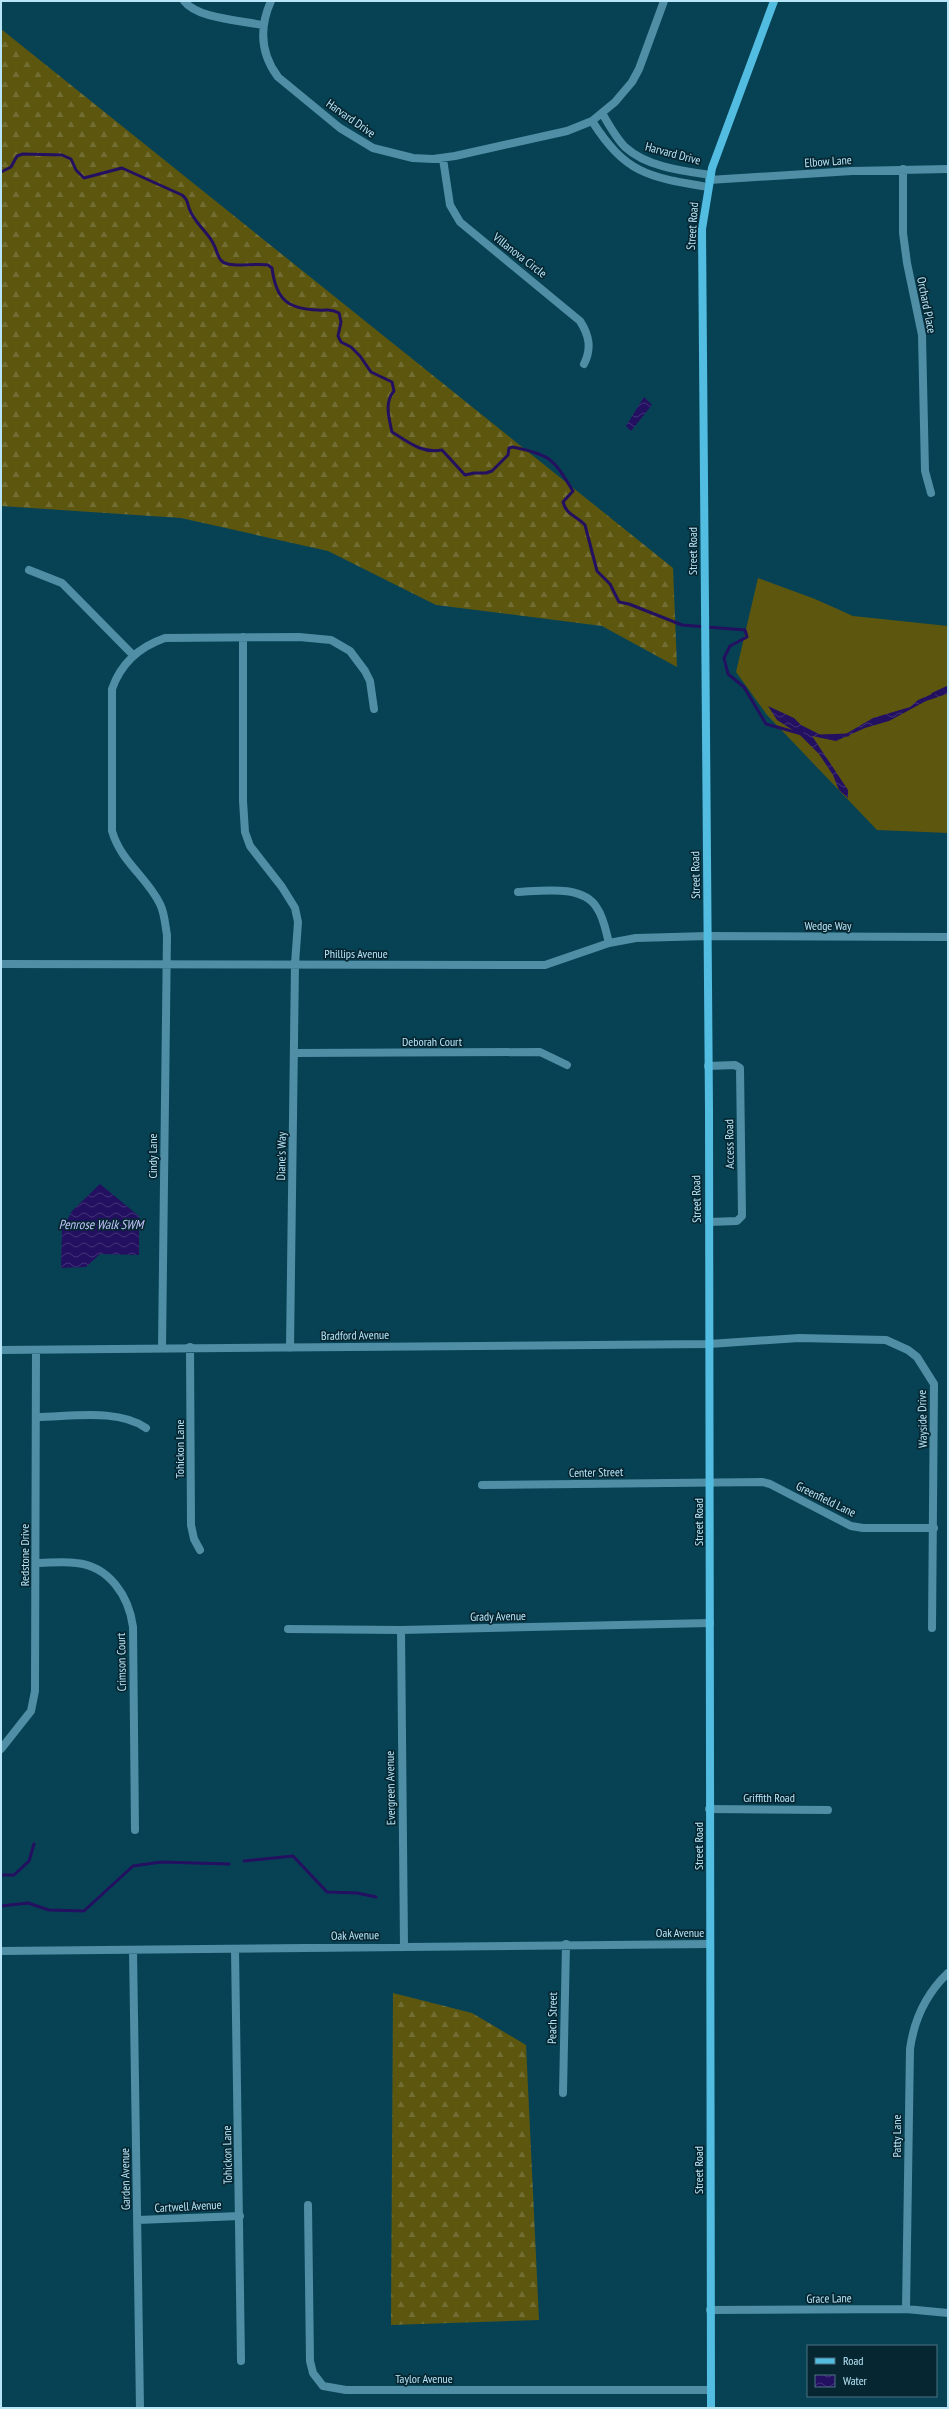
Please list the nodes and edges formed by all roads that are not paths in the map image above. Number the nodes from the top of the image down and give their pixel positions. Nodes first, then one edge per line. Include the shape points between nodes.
1 (184, 1) edge
2 (271, 1) edge
3 (664, 1) edge
4 (774, 1) edge
5 (262, 25) junction
6 (602, 113) junction
7 (592, 121) junction
8 (443, 159) junction
9 (903, 169) junction
10 (948, 169) edge
11 (709, 181) junction
12 (584, 364) dead end
13 (931, 493) dead end
14 (29, 570) dead end
15 (243, 637) junction
16 (133, 655) junction
17 (374, 709) dead end
18 (518, 892) dead end
19 (708, 936) junction
20 (948, 937) edge
21 (609, 944) junction
22 (1, 964) edge
23 (165, 964) junction
24 (295, 964) junction
25 (294, 1053) junction
26 (567, 1065) dead end
27 (708, 1066) junction
28 (709, 1222) junction
29 (709, 1344) junction
30 (190, 1347) junction
31 (162, 1348) junction
32 (290, 1348) junction
33 (1, 1350) edge
34 (36, 1350) junction
35 (36, 1417) junction
36 (146, 1428) dead end
37 (710, 1483) junction
38 (482, 1485) dead end
39 (934, 1528) junction
40 (200, 1550) dead end
41 (36, 1563) junction
42 (710, 1623) junction
43 (932, 1628) dead end
44 (288, 1629) dead end
45 (401, 1630) junction
46 (1, 1749) edge
47 (709, 1809) junction
48 (828, 1810) dead end
49 (134, 1830) dead end
50 (566, 1944) junction
51 (710, 1944) junction
52 (404, 1946) junction
53 (235, 1949) junction
54 (133, 1950) junction
55 (1, 1951) edge
56 (948, 1973) edge
57 (563, 2093) dead end
58 (308, 2205) dead end
59 (240, 2216) junction
60 (138, 2220) junction
61 (906, 2309) junction
62 (710, 2310) junction
63 (948, 2313) edge
64 (241, 2361) dead end
65 (711, 2390) junction
66 (140, 2408) edge
67 (711, 2408) edge

1 - 5 street via 188,7 199,13
2 - 5 street, Harvard Drive
3 - 6 street, Harvard Drive via 632,82
4 - 11 main road, Street Road
5 - 8 street, Harvard Drive via 263,45 271,68 278,77 340,128 364,144 393,154
6 - 7 street, Harvard Drive
6 - 11 street, Harvard Drive via 620,141 635,154
7 - 8 street, Harvard Drive via 567,131
7 - 11 street via 614,153 638,170 683,183
8 - 12 street, Villanova Circle via 448,195 454,214 472,233 580,321 589,346 589,354
9 - 10 street, Elbow Lane
9 - 11 street, Elbow Lane
9 - 13 street, Orchard Place via 903,233 922,335 925,470
11 - 19 main road, Street Road via 702,249
14 - 16 street via 62,583
15 - 16 street, Cindy Lane via 165,638 147,645
15 - 17 street, Cindy Lane via 299,637 331,640 342,645 365,670 370,681
15 - 24 street, Diane's Way via 245,832 250,846 295,908 298,922
16 - 23 street, Cindy Lane via 116,676 112,689 112,831 116,846 161,905 167,935
18 - 21 street via 556,891 586,897 597,907
19 - 20 street, Wedge Way
19 - 21 street, Phillips Avenue via 636,938
19 - 27 main road, Street Road
21 - 24 street, Phillips Avenue via 545,965
22 - 23 street, Phillips Avenue
23 - 24 street, Phillips Avenue
23 - 31 street, Cindy Lane
24 - 25 street, Diane's Way
25 - 26 street, Deborah Court via 540,1052
25 - 32 street, Diane's Way
27 - 28 main road, Street Road
27 - 28 street, Access Road via 735,1065 740,1068 742,1216 737,1221
28 - 29 main road, Street Road
29 - 32 street, Bradford Avenue
29 - 37 main road, Street Road
29 - 39 street, Wayside Drive via 799,1338 875,1338 886,1340 917,1357 934,1384
30 - 31 street, Bradford Avenue
30 - 32 street, Bradford Avenue
30 - 40 street, Tohickon Lane via 191,1525
31 - 34 street, Bradford Avenue
33 - 34 street, Bradford Avenue
34 - 35 street, Redstone Drive
35 - 36 street via 119,1416
35 - 41 street, Redstone Drive
37 - 38 street, Center Street
37 - 39 street, Greenfield Lane via 770,1484 837,1520 862,1528
37 - 42 main road, Street Road
39 - 43 street, Wayside Drive
41 - 46 street, Redstone Drive via 34,1705
41 - 49 street, Crimson Court via 75,1563 95,1568 110,1579 130,1607 133,1627
42 - 45 street, Grady Avenue
42 - 47 main road, Street Road
44 - 45 street, Grady Avenue
45 - 52 street, Evergreen Avenue
47 - 48 street, Griffith Road
47 - 51 main road, Street Road
50 - 51 street, Oak Avenue
50 - 52 street, Oak Avenue
50 - 57 street, Peach Street
51 - 62 main road, Street Road
52 - 53 street, Oak Avenue
53 - 54 street, Oak Avenue
53 - 59 street, Tohickon Lane
54 - 55 street, Oak Avenue
54 - 60 street, Garden Avenue
56 - 61 street, Patty Lane via 933,1990 919,2016 912,2033 910,2049
58 - 65 street, Taylor Avenue via 310,2361 313,2373 323,2386 346,2390
59 - 60 street, Cartwell Avenue
59 - 64 street, Tohickon Lane
60 - 66 street, Garden Avenue
61 - 62 street, Grace Lane
61 - 63 street, Grace Lane
62 - 65 main road, Street Road
65 - 67 main road, Street Road

